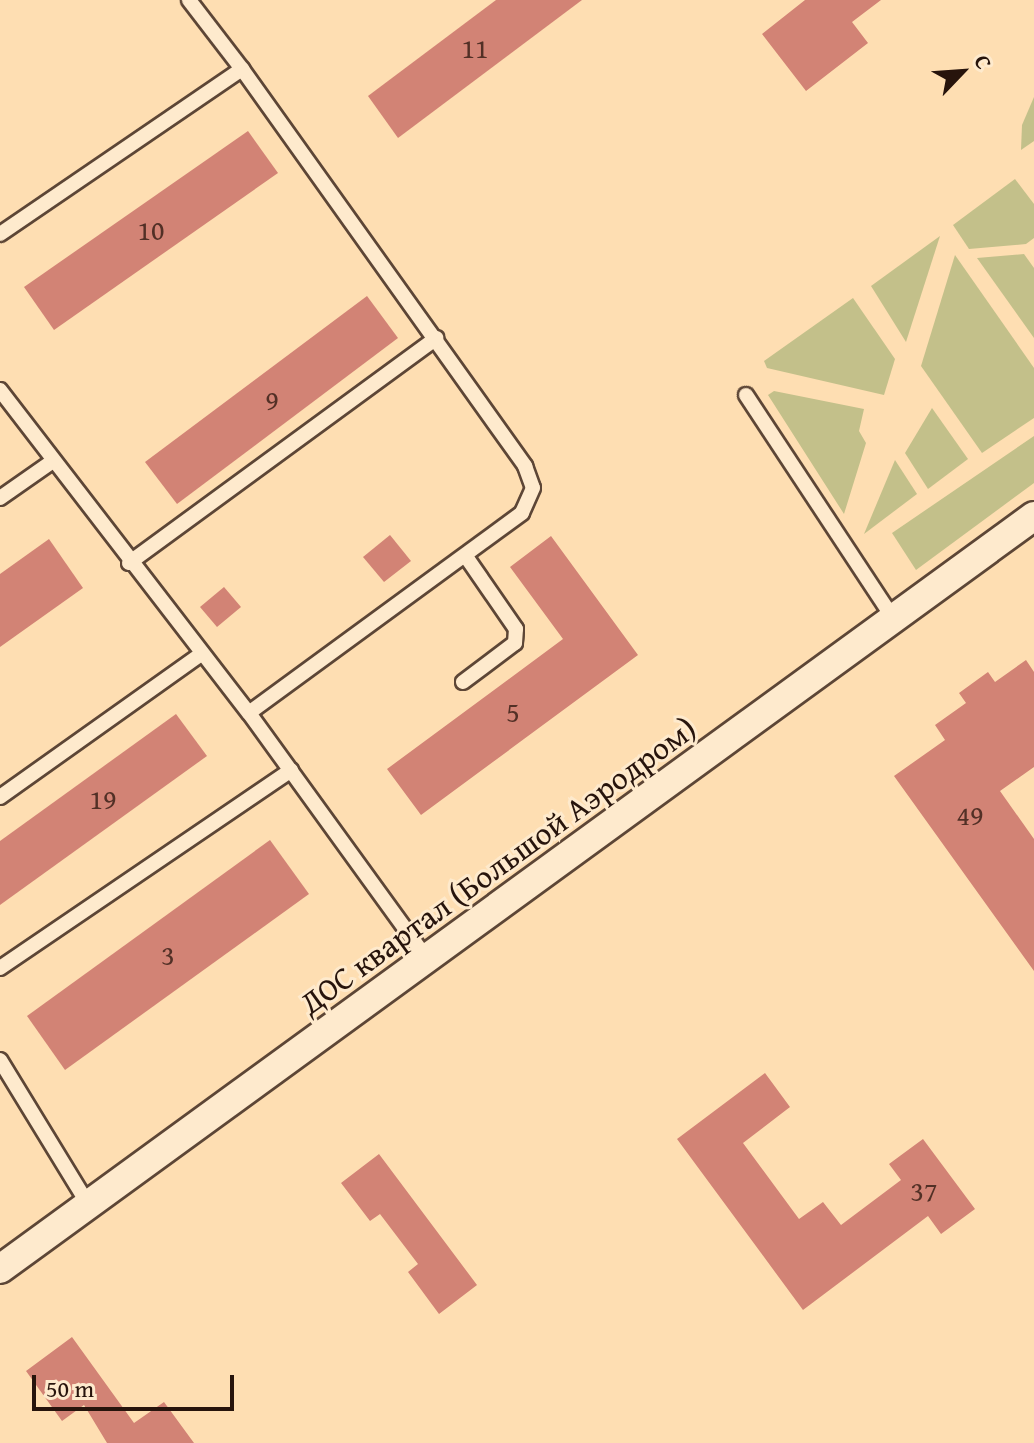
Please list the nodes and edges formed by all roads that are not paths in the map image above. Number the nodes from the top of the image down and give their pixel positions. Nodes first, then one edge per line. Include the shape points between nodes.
1 (189, 0) edge
2 (242, 69) junction
3 (0, 234) edge
4 (436, 338) junction
5 (0, 390) edge
6 (746, 395) dead end
7 (53, 461) junction
8 (0, 498) edge
9 (1034, 516) edge
10 (467, 558) junction
11 (129, 563) junction
12 (893, 618) junction
13 (201, 654) junction
14 (463, 682) dead end
15 (249, 713) junction
16 (291, 770) junction
17 (0, 797) edge
18 (428, 961) junction
19 (0, 968) edge
20 (0, 1060) edge
21 (89, 1206) junction
22 (0, 1269) edge

1 - 2 lane
2 - 3 lane
2 - 4 lane
4 - 10 lane via 525,466 533,488 522,513
4 - 11 lane
5 - 7 lane
6 - 12 lane
7 - 8 lane
7 - 11 lane
9 - 12 street, ДОС квартал (Большой Аэродром)
10 - 14 lane via 516,629 515,643
10 - 15 lane
11 - 13 lane
12 - 18 street, ДОС квартал (Большой Аэродром)
13 - 15 lane
13 - 17 lane
15 - 16 lane
16 - 18 lane
16 - 19 lane
18 - 21 street, ДОС квартал (Большой Аэродром)
20 - 21 lane
21 - 22 street, ДОС квартал (Большой Аэродром)

